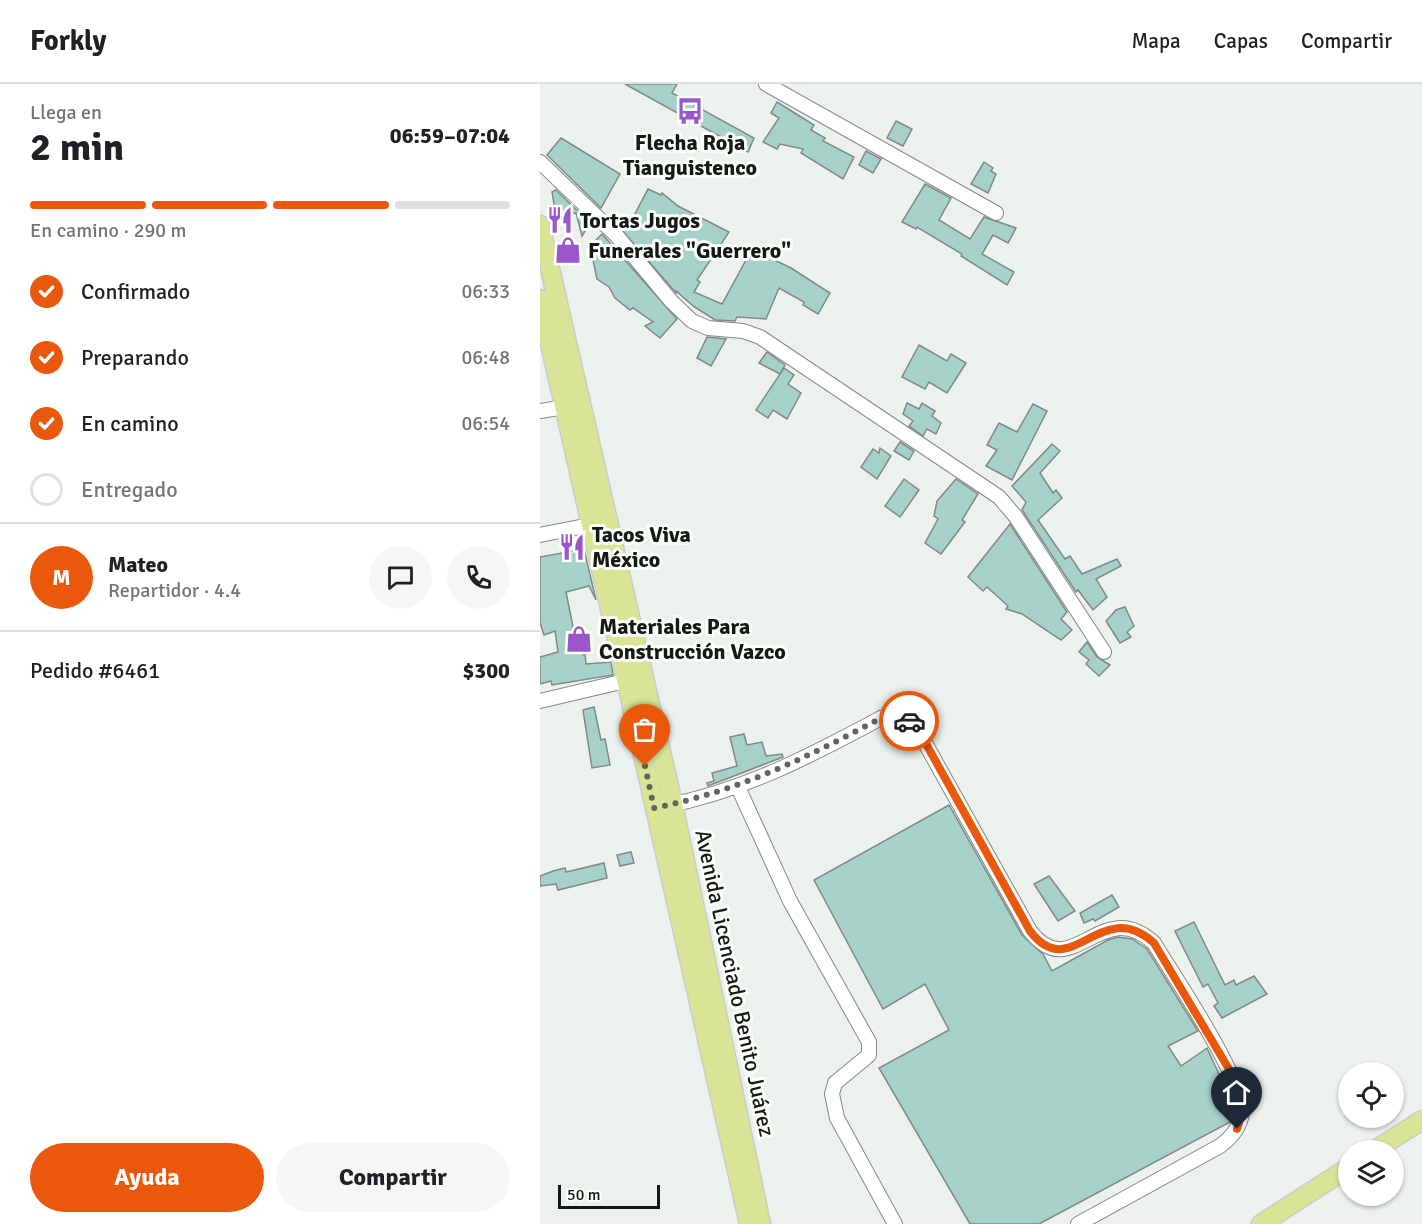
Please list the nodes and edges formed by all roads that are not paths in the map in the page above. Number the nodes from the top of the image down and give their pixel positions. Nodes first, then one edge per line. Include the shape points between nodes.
1 (766, 84) edge
2 (540, 162) edge
3 (996, 213) dead end
4 (540, 225) edge
5 (540, 299) edge
6 (573, 405) junction
7 (540, 411) edge
8 (608, 522) junction
9 (590, 526) junction
10 (540, 535) edge
11 (1104, 652) dead end
12 (625, 681) junction
13 (540, 701) edge
14 (738, 787) junction
15 (673, 804) junction
16 (654, 808) junction
17 (1422, 1120) edge
18 (1391, 1140) edge
19 (1338, 1174) edge
20 (759, 1223) edge
21 (895, 1224) edge
22 (1078, 1224) edge
23 (1261, 1224) edge

1 - 3 street
2 - 11 street via 617,236 692,321 708,328 743,331 760,337 999,497
4 - 6 main road, Avenida Licenciado Benito Juárez
5 - 6 main road, Avenida Licenciado Benito Juárez
6 - 7 street
6 - 8 main road, Avenida Licenciado Benito Juárez
6 - 9 main road, Avenida Licenciado Benito Juárez
8 - 9 street
8 - 15 main road, Avenida Licenciado Benito Juárez
9 - 10 street
9 - 12 main road, Avenida Licenciado Benito Juárez
12 - 13 street
12 - 16 main road, Avenida Licenciado Benito Juárez
14 - 15 street
14 - 21 street via 790,901 869,1042 869,1055 836,1083 833,1105
14 - 22 street via 786,768 881,718 905,719 915,724 1039,943 1060,951 1114,927 1130,927 1154,943 1236,1081 1242,1116 1237,1129 1220,1146
15 - 16 street
15 - 20 main road, Avenida Licenciado Benito Juárez
16 - 20 main road, Avenida Licenciado Benito Juárez
17 - 18 main road
19 - 23 main road

